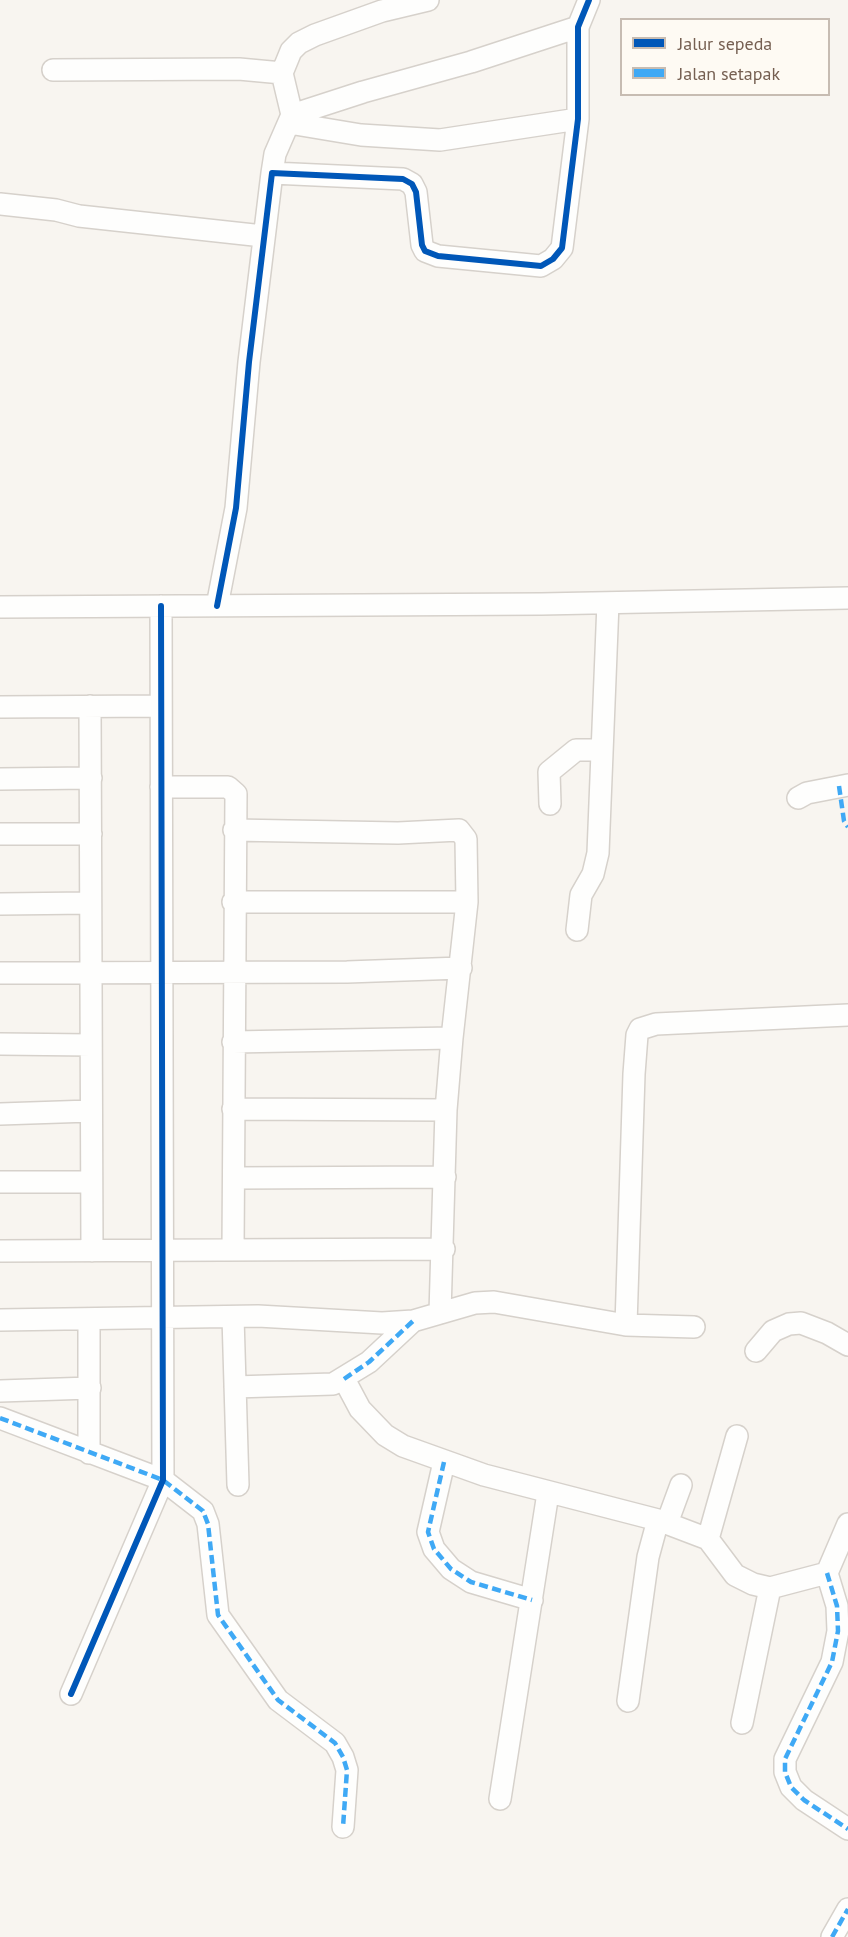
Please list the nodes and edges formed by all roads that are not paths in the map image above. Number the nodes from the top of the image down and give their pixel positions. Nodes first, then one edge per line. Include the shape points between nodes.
1 (428, 0) edge
2 (589, 0) edge
3 (578, 27) junction
4 (53, 70) dead end
5 (282, 73) junction
6 (291, 119) junction
7 (578, 119) junction
8 (272, 173) junction
9 (0, 204) edge
10 (263, 236) junction
11 (848, 598) edge
12 (608, 603) junction
13 (161, 606) junction
14 (217, 606) junction
15 (0, 607) edge
16 (90, 706) junction
17 (161, 706) junction
18 (0, 707) edge
19 (600, 750) junction
20 (91, 778) junction
21 (0, 779) edge
22 (848, 785) edge
23 (161, 787) junction
24 (798, 798) dead end
25 (550, 804) dead end
26 (234, 830) junction
27 (0, 834) edge
28 (91, 834) junction
29 (233, 902) junction
30 (467, 902) junction
31 (90, 903) junction
32 (0, 904) edge
33 (577, 930) dead end
34 (461, 968) junction
35 (234, 971) junction
36 (90, 972) junction
37 (162, 972) junction
38 (0, 973) edge
39 (848, 1016) edge
40 (452, 1038) junction
41 (233, 1042) junction
42 (0, 1044) edge
43 (91, 1045) junction
44 (233, 1109) junction
45 (446, 1110) junction
46 (90, 1112) junction
47 (0, 1114) edge
48 (446, 1177) junction
49 (234, 1178) junction
50 (0, 1182) edge
51 (90, 1182) junction
52 (444, 1249) junction
53 (233, 1250) junction
54 (0, 1251) edge
55 (92, 1251) junction
56 (161, 1251) junction
57 (440, 1312) junction
58 (233, 1317) junction
59 (161, 1318) junction
60 (89, 1319) junction
61 (0, 1320) edge
62 (413, 1321) junction
63 (626, 1325) junction
64 (694, 1327) dead end
65 (848, 1345) edge
66 (756, 1351) dead end
67 (344, 1379) junction
68 (235, 1387) junction
69 (90, 1388) junction
70 (0, 1391) edge
71 (0, 1418) edge
72 (737, 1436) dead end
73 (89, 1453) junction
74 (444, 1462) junction
75 (163, 1480) junction
76 (238, 1485) dead end
77 (681, 1485) dead end
78 (548, 1493) junction
79 (663, 1522) junction
80 (848, 1524) edge
81 (708, 1539) junction
82 (827, 1573) junction
83 (770, 1588) junction
84 (532, 1600) junction
85 (71, 1694) dead end
86 (628, 1701) dead end
87 (742, 1723) dead end
88 (500, 1799) dead end
89 (344, 1827) dead end
90 (848, 1829) edge
91 (848, 1909) edge
92 (832, 1937) edge

1 - 5 street via 382,11 299,43 291,51
2 - 3 street
3 - 6 street via 363,92
3 - 7 street
4 - 5 street via 239,69
5 - 6 street
6 - 7 street via 361,135 440,140
6 - 8 street via 275,154
7 - 8 street via 562,248 541,266 438,256 425,250 416,192 403,179
8 - 10 street
9 - 10 street
10 - 14 street via 236,508
11 - 12 street
12 - 14 street
12 - 19 street
13 - 14 street
13 - 15 street
13 - 17 street
16 - 17 street
16 - 18 street
16 - 20 street
17 - 23 street
19 - 25 street via 576,750 549,772
19 - 33 street via 598,853 593,874 581,895
20 - 21 street
20 - 28 street
22 - 24 street
23 - 26 street via 233,789 237,801
23 - 37 street
26 - 29 street
26 - 30 street via 459,830 466,839
27 - 28 street
28 - 31 street
29 - 30 street
29 - 35 street
30 - 34 street
31 - 32 street
31 - 36 street
34 - 35 street
34 - 40 street
35 - 37 street
35 - 41 street
36 - 37 street
36 - 38 street
36 - 43 street
37 - 56 street
39 - 63 street via 656,1024 640,1029 634,1074
40 - 41 street
40 - 45 street
41 - 44 street
42 - 43 street
43 - 46 street
44 - 45 street
44 - 49 street
45 - 48 street
46 - 47 street
46 - 51 street
48 - 49 street
48 - 52 street
49 - 53 street
50 - 51 street
51 - 55 street
52 - 53 street
52 - 57 street
53 - 56 street
54 - 55 street
55 - 56 street
56 - 59 street
57 - 62 street
57 - 63 street via 494,1302
58 - 59 street
58 - 62 street
58 - 68 street
59 - 60 street
59 - 75 street
60 - 61 street
60 - 69 street
62 - 67 street via 369,1362
63 - 64 street
65 - 66 street via 801,1323 773,1332
67 - 68 street via 325,1385
67 - 74 street via 360,1409 385,1435
68 - 76 street
69 - 70 street
69 - 73 street
71 - 73 street
72 - 81 street
73 - 75 street
74 - 78 street
74 - 84 street via 428,1532 434,1549 451,1569 471,1582
75 - 85 street
75 - 89 street via 203,1511 208,1524 218,1615 278,1700 335,1743 343,1757 347,1770
77 - 79 street
78 - 79 street
78 - 84 street
79 - 81 street
79 - 86 street via 648,1557
80 - 82 street
81 - 83 street via 735,1575
82 - 83 street
82 - 90 street via 837,1606 838,1631 832,1662 785,1759 785,1772 791,1787 804,1800
83 - 87 street
84 - 88 street
91 - 92 street

